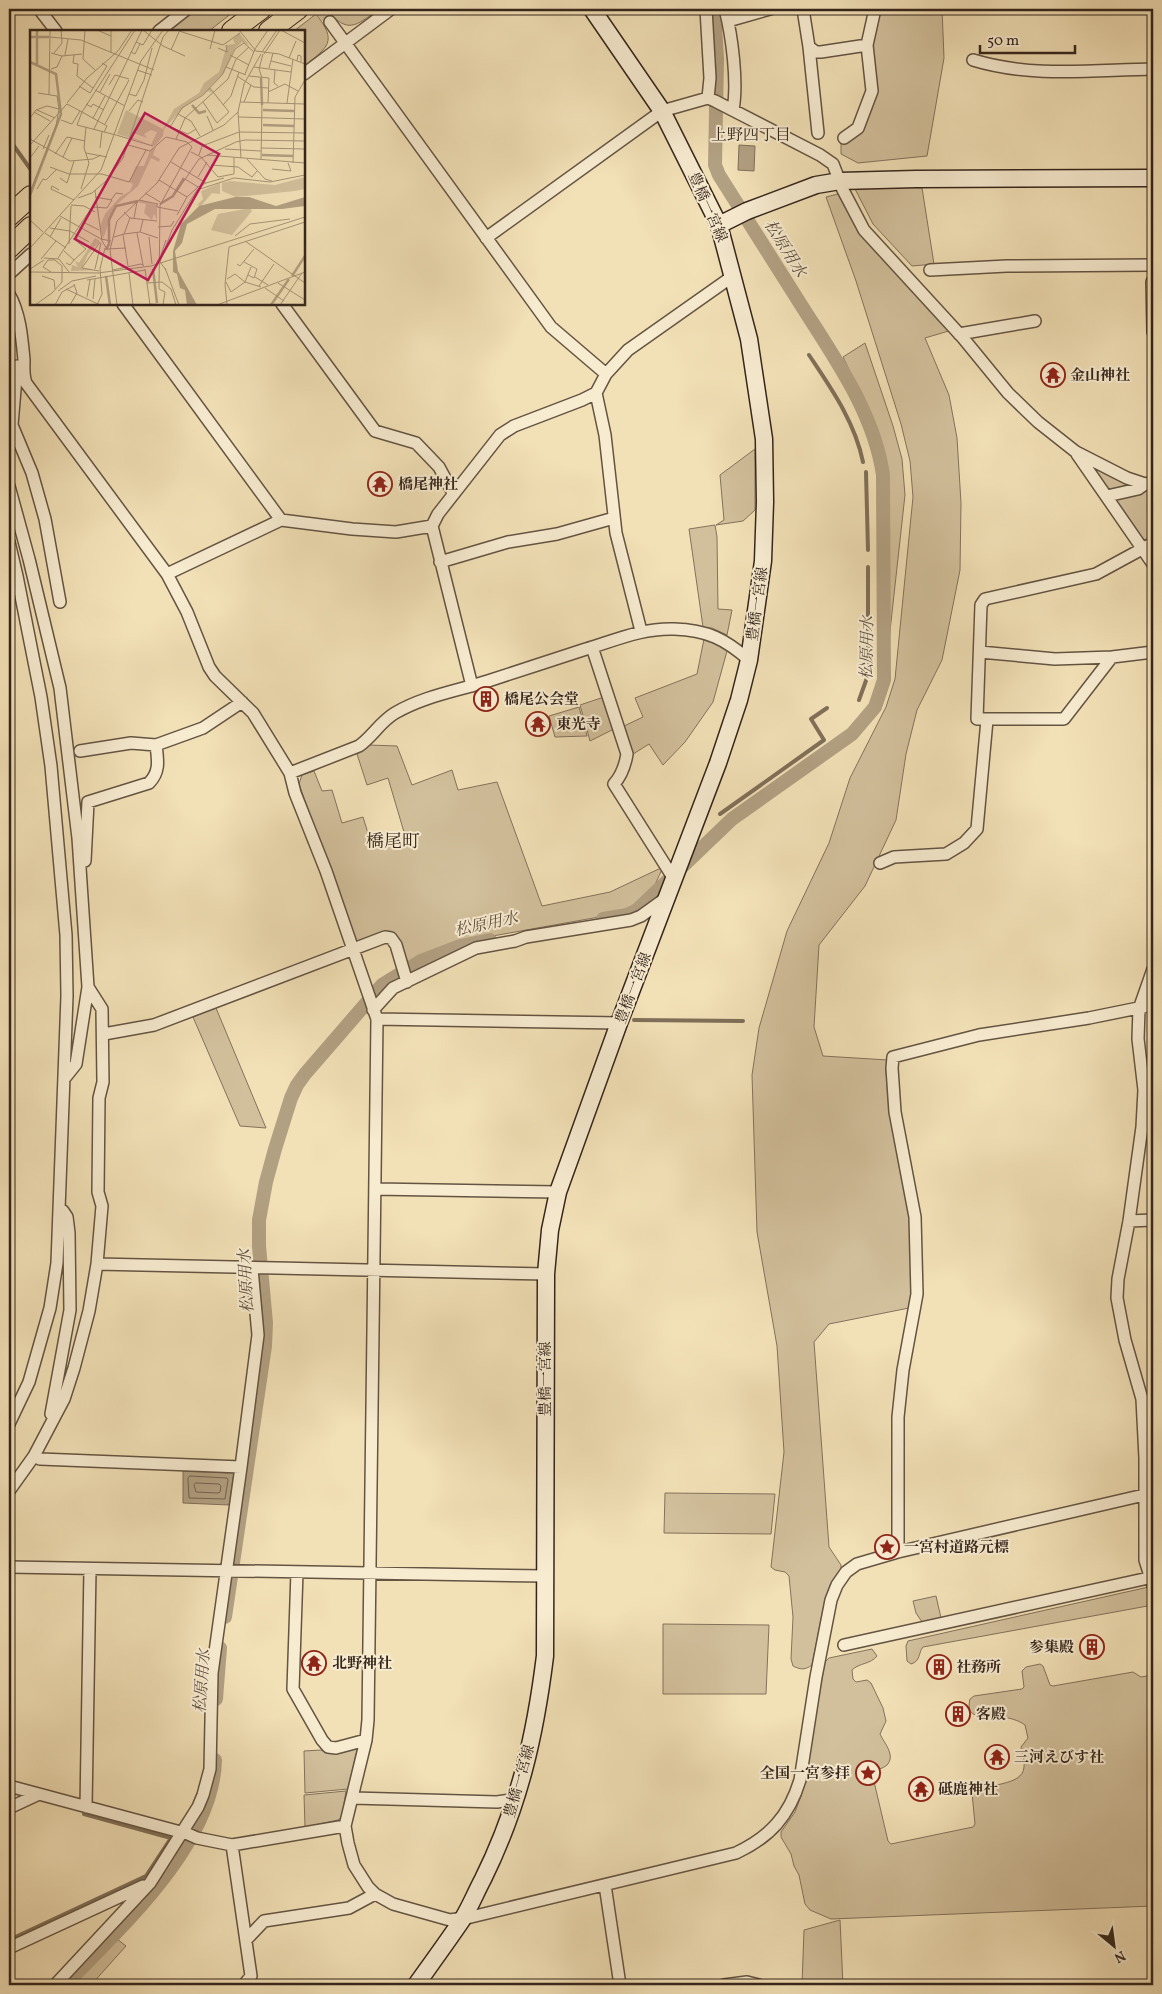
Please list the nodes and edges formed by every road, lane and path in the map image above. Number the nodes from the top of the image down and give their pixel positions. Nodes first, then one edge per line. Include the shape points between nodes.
1 (39, 9) edge
2 (187, 9) edge
3 (261, 9) edge
4 (298, 9) edge
5 (391, 9) edge
6 (592, 9) edge
7 (706, 9) edge
8 (725, 9) edge
9 (770, 9) edge
10 (802, 9) edge
11 (876, 9) edge
12 (728, 21) junction
13 (330, 22) tunnel mouth
14 (55, 30) edge
15 (160, 30) edge
16 (233, 30) edge
17 (269, 30) edge
18 (345, 42) junction
19 (867, 45) junction
20 (809, 47) junction
21 (973, 60) dead end
22 (1153, 69) edge
23 (305, 73) edge
24 (712, 100) junction
25 (730, 108) junction
26 (662, 111) junction
27 (818, 133) dead end
28 (844, 138) dead end
29 (1153, 178) edge
30 (840, 181) junction
31 (30, 197) edge
32 (9, 216) edge
33 (718, 225) junction
34 (30, 228) edge
35 (486, 238) junction
36 (9, 248) edge
37 (30, 255) edge
38 (1153, 266) edge
39 (930, 270) dead end
40 (9, 274) edge
41 (733, 276) junction
42 (1153, 280) edge
43 (9, 294) edge
44 (125, 305) edge
45 (283, 305) edge
46 (1035, 321) dead end
47 (1153, 332) edge
48 (959, 334) junction
49 (17, 366) dead end
50 (606, 374) junction
51 (596, 393) junction
52 (1076, 452) junction
53 (1149, 483) edge
54 (9, 486) edge
55 (453, 493) junction
56 (1107, 496) junction
57 (614, 518) junction
58 (281, 520) junction
59 (432, 526) junction
60 (9, 542) edge
61 (1149, 546) edge
62 (440, 562) junction
63 (1153, 564) edge
64 (167, 574) junction
65 (60, 602) dead end
66 (641, 631) junction
67 (592, 648) junction
68 (980, 652) junction
69 (1153, 652) edge
70 (1112, 657) junction
71 (749, 660) junction
72 (472, 686) junction
73 (242, 702) junction
74 (987, 720) junction
75 (156, 746) junction
76 (80, 751) dead end
77 (290, 773) junction
78 (880, 864) dead end
79 (674, 880) junction
80 (80, 882) junction
81 (668, 897) junction
82 (352, 949) junction
83 (1153, 969) edge
84 (406, 982) junction
85 (88, 987) junction
86 (1153, 1005) edge
87 (1139, 1009) junction
88 (375, 1015) junction
89 (620, 1022) junction
90 (104, 1034) junction
91 (64, 1079) junction
92 (375, 1189) junction
93 (558, 1192) junction
94 (59, 1211) junction
95 (1153, 1220) edge
96 (1129, 1221) junction
97 (97, 1264) junction
98 (252, 1269) junction
99 (374, 1270) junction
100 (546, 1274) junction
101 (1148, 1398) edge
102 (52, 1422) junction
103 (9, 1424) edge
104 (34, 1456) junction
105 (241, 1467) junction
106 (9, 1491) edge
107 (1144, 1494) junction
108 (898, 1552) junction
109 (9, 1567) edge
110 (90, 1569) junction
111 (226, 1570) junction
112 (296, 1572) junction
113 (370, 1572) junction
114 (544, 1576) junction
115 (1152, 1579) edge
116 (844, 1645) dead end
117 (366, 1740) junction
118 (9, 1786) edge
119 (37, 1795) junction
120 (353, 1798) junction
121 (517, 1799) junction
122 (86, 1807) junction
123 (9, 1808) edge
124 (345, 1826) junction
125 (189, 1835) junction
126 (232, 1845) junction
127 (150, 1883) junction
128 (605, 1886) junction
129 (375, 1894) junction
130 (463, 1918) junction
131 (246, 1940) junction
132 (9, 1948) edge
133 (55, 1985) edge
134 (244, 1985) edge
135 (416, 1985) edge
136 (620, 1985) edge
137 (724, 1985) edge
138 (759, 1985) edge

1 - 14 street
2 - 15 street
3 - 16 highway
4 - 17 highway
5 - 18 street
6 - 26 main road, 豊橋一宮線
7 - 24 street
8 - 12 street
9 - 12 street
10 - 20 street
11 - 19 street
12 - 25 street via 736,96
13 - 18 street
18 - 23 street
18 - 35 street
19 - 20 street via 821,52
19 - 28 street via 872,91 858,128
20 - 27 street
21 - 22 street via 997,67 1055,73
24 - 25 street
24 - 26 street
25 - 30 street via 825,158 833,164
26 - 33 main road, 豊橋一宮線
26 - 35 street
29 - 30 main road
30 - 33 main road via 816,185
30 - 48 street via 864,230
31 - 32 highway
33 - 41 main road, 豊橋一宮線
34 - 36 highway
35 - 50 street via 551,327
37 - 40 street
38 - 39 street via 1007,266
41 - 50 street via 628,350
41 - 71 main road, 豊橋一宮線 via 749,339 764,439 763,561
42 - 47 street
43 - 64 street via 18,320 26,383
44 - 58 street
45 - 55 street via 375,431 416,443 439,467
46 - 48 street
48 - 52 street via 1008,393
49 - 65 street via 12,424 32,473 45,519
50 - 51 street
51 - 55 street via 514,426 500,435
51 - 57 street via 605,435
52 - 53 street via 1127,478
52 - 56 street
53 - 56 street
54 - 80 street via 60,688
55 - 59 street
56 - 61 street
57 - 62 street via 557,534 508,542
57 - 66 street
58 - 59 street via 396,532
58 - 64 street
59 - 62 street
60 - 91 street via 41,697 52,776 66,935
61 - 63 street
61 - 68 street via 1096,574 985,599 982,604
62 - 72 street
64 - 73 street via 214,676
66 - 67 street
66 - 71 street via 676,629 702,632 716,636
67 - 72 street
67 - 79 street via 627,754 626,766 614,784
68 - 70 street via 1055,659
68 - 74 street via 977,719
69 - 70 street
70 - 74 street via 1064,719
71 - 79 main road, 豊橋一宮線 via 718,763
72 - 77 street via 422,699 393,714 359,746
73 - 75 street via 203,728
73 - 77 street via 253,713
74 - 78 street via 977,829 964,843 946,854 894,857
75 - 76 street via 131,743
75 - 80 street via 158,770 148,783 88,802 85,858
77 - 82 street
79 - 81 main road, 豊橋一宮線
80 - 85 street
81 - 84 street via 631,920 476,948
81 - 89 main road, 豊橋一宮線
82 - 84 street via 377,939 392,938
82 - 88 street
82 - 90 street via 154,1025
83 - 87 street
84 - 88 street via 393,988
85 - 90 street via 102,1009
85 - 91 street via 76,1064
86 - 87 street
87 - 96 street via 1138,1039 1144,1090
87 - 108 street via 979,1035 893,1057 895,1112 915,1217 917,1294 898,1417
88 - 89 street
88 - 92 street
89 - 93 main road, 豊橋一宮線
90 - 97 street via 101,1042 103,1082 99,1098 98,1192 102,1206
91 - 94 street
92 - 93 street
92 - 99 street
93 - 100 main road, 豊橋一宮線
94 - 102 street via 63,1211 66,1217 69,1233 70,1310
94 - 103 street via 57,1263 50,1308 28,1382
95 - 96 street
96 - 101 street via 1118,1279 1118,1298 1125,1340
97 - 98 street
97 - 102 street via 74,1368
98 - 99 street
98 - 105 street via 258,1335
99 - 100 street
99 - 113 street
100 - 114 main road, 豊橋一宮線
101 - 107 street
102 - 104 street
104 - 105 street via 40,1459
104 - 106 street
105 - 111 street
107 - 108 street
107 - 115 street via 1145,1560
108 - 128 street via 857,1564 837,1584 816,1677 800,1780 790,1805 771,1831 736,1853
109 - 110 street
110 - 111 street
110 - 122 street
111 - 112 street
111 - 125 street via 212,1673 210,1769
112 - 113 street
112 - 117 street via 294,1689 328,1747
113 - 114 street
113 - 117 street
114 - 121 main road, 豊橋一宮線 via 544,1656 540,1698
115 - 116 street
117 - 120 street
118 - 119 street
119 - 122 street
119 - 123 street
120 - 121 street via 497,1802
120 - 124 street
121 - 130 main road, 豊橋一宮線 via 496,1853
122 - 125 street
124 - 126 street
124 - 129 street via 354,1865
125 - 126 street
125 - 127 street
126 - 131 street
127 - 132 street
127 - 133 street
128 - 130 street
128 - 136 street
129 - 130 street via 393,1904 441,1918
129 - 131 street via 349,1908 264,1921
130 - 135 main road, 豊橋一宮線
131 - 134 street via 251,1976
137 - 138 street via 748,1982

